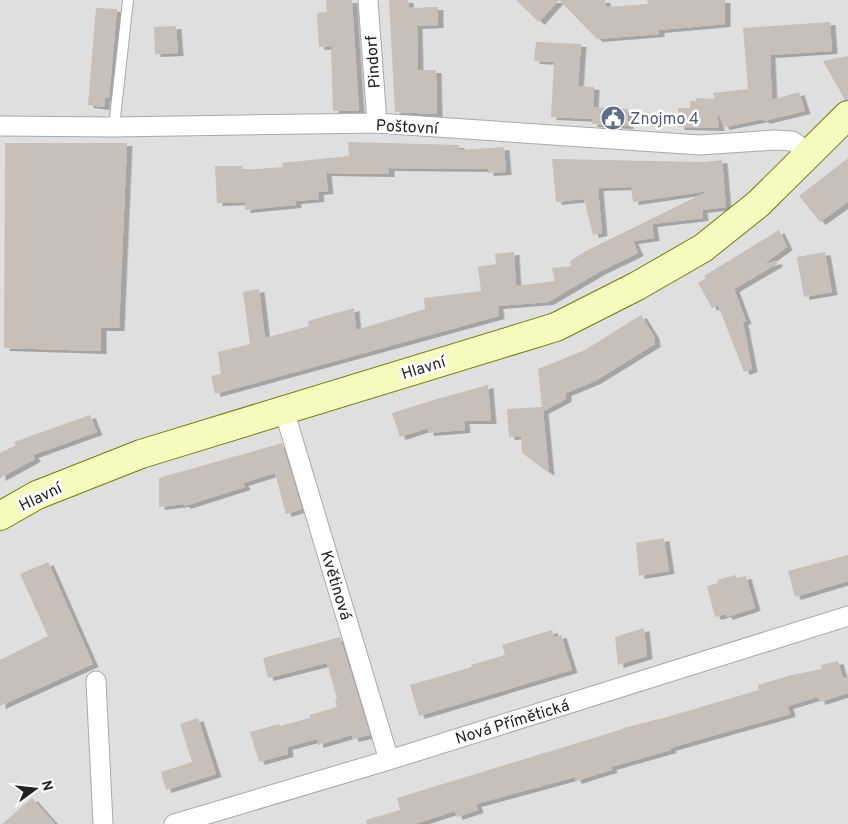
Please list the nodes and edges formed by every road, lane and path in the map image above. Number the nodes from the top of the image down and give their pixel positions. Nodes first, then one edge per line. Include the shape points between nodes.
1 (128, 0) edge
2 (368, 0) edge
3 (848, 115) edge
4 (377, 123) junction
5 (0, 126) edge
6 (114, 127) junction
7 (809, 152) junction
8 (284, 410) junction
9 (0, 516) edge
10 (848, 616) edge
11 (96, 681) dead end
12 (389, 760) junction
13 (102, 824) edge
14 (174, 824) edge

1 - 6 lane
2 - 4 street, Pindorf
3 - 7 main road, Hlavní
4 - 6 street, Poštovní
4 - 7 street, Poštovní via 700,145 792,141
5 - 6 street, Poštovní
7 - 8 main road, Hlavní via 758,204 703,248 556,327
8 - 9 main road, Hlavní via 141,454 37,495
8 - 12 street, Květinová
10 - 12 street, Nová Přímětická
11 - 13 street
12 - 14 street, Nová Přímětická

